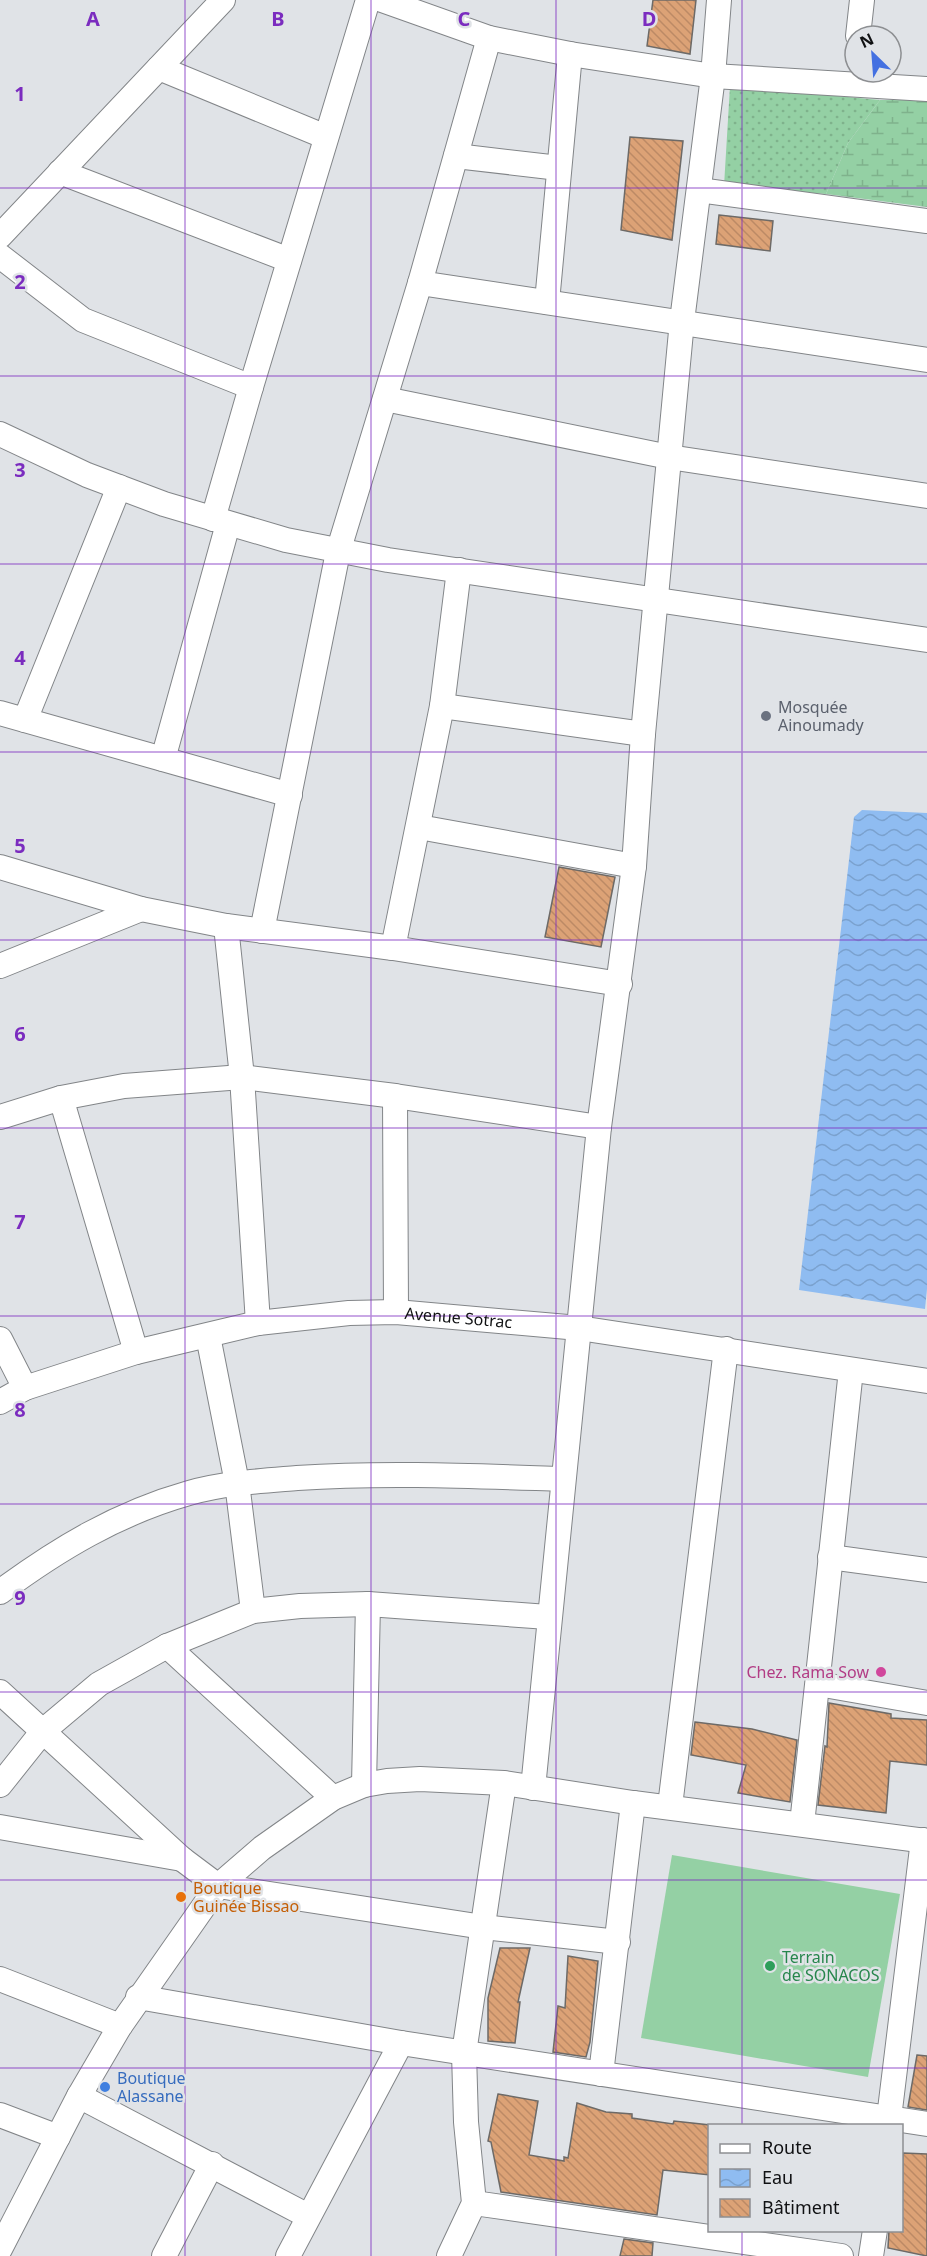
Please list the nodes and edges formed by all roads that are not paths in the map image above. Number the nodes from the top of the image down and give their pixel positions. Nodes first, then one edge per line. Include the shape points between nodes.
1 (224, 0) edge
2 (368, 0) edge
3 (382, 0) edge
4 (719, 0) edge
5 (862, 0) edge
6 (859, 24) edge
7 (489, 38) junction
8 (570, 54) junction
9 (159, 68) junction
10 (713, 76) junction
11 (843, 78) edge
12 (894, 84) edge
13 (927, 89) edge
14 (326, 137) junction
15 (456, 156) junction
16 (560, 168) junction
17 (60, 172) junction
18 (699, 190) junction
19 (927, 221) edge
20 (0, 236) edge
21 (0, 256) edge
22 (289, 260) junction
23 (420, 283) junction
24 (547, 302) junction
25 (682, 321) junction
26 (927, 360) edge
27 (250, 387) junction
28 (385, 399) junction
29 (1, 436) edge
30 (669, 457) junction
31 (119, 487) junction
32 (927, 496) edge
33 (221, 521) junction
34 (338, 552) junction
35 (459, 570) junction
36 (657, 600) junction
37 (927, 640) edge
38 (441, 706) junction
39 (0, 713) edge
40 (25, 720) junction
41 (643, 734) junction
42 (163, 759) junction
43 (290, 795) junction
44 (419, 826) junction
45 (634, 866) junction
46 (0, 867) edge
47 (141, 909) junction
48 (226, 926) junction
49 (262, 931) junction
50 (393, 948) junction
51 (0, 966) edge
52 (620, 984) junction
53 (242, 1077) junction
54 (395, 1096) junction
55 (61, 1098) junction
56 (0, 1117) edge
57 (599, 1127) junction
58 (396, 1312) junction
59 (258, 1323) junction
60 (579, 1328) junction
61 (208, 1336) junction
62 (0, 1339) edge
63 (726, 1349) junction
64 (136, 1352) junction
65 (851, 1370) junction
66 (927, 1382) edge
67 (25, 1388) junction
68 (0, 1402) edge
69 (562, 1479) junction
70 (237, 1483) junction
71 (830, 1557) junction
72 (927, 1570) edge
73 (0, 1592) edge
74 (368, 1604) junction
75 (253, 1611) junction
76 (548, 1617) junction
77 (167, 1646) junction
78 (818, 1684) junction
79 (0, 1692) edge
80 (927, 1703) edge
81 (43, 1731) junction
82 (504, 1783) junction
83 (0, 1785) edge
84 (364, 1785) junction
85 (533, 1788) junction
86 (333, 1798) junction
87 (633, 1803) junction
88 (670, 1806) junction
89 (802, 1824) junction
90 (0, 1827) edge
91 (925, 1841) edge
92 (182, 1859) junction
93 (218, 1886) junction
94 (483, 1927) junction
95 (618, 1942) junction
96 (917, 1974) edge
97 (0, 1979) edge
98 (138, 1997) junction
99 (120, 2026) junction
100 (401, 2043) junction
101 (464, 2053) junction
102 (601, 2074) junction
103 (79, 2096) junction
104 (0, 2115) edge
105 (889, 2122) edge
106 (927, 2124) edge
107 (58, 2137) junction
108 (212, 2164) junction
109 (474, 2203) junction
110 (308, 2216) junction
111 (874, 2232) edge
112 (0, 2249) edge
113 (164, 2256) edge
114 (288, 2256) edge
115 (449, 2256) edge
116 (841, 2256) edge
117 (871, 2256) edge

1 - 9 street
2 - 14 street
3 - 7 street
4 - 10 street
5 - 6 street
7 - 8 street
7 - 15 street
8 - 10 street
8 - 16 street
9 - 14 street
9 - 17 street
10 - 11 street
10 - 18 street
12 - 13 street
14 - 22 street
15 - 16 street
15 - 23 street
16 - 24 street
17 - 20 street
17 - 22 street
18 - 19 street
18 - 25 street
21 - 27 street via 83,320
22 - 27 street
23 - 24 street
23 - 28 street
24 - 25 street
25 - 26 street
25 - 30 street
27 - 33 street
28 - 30 street
28 - 34 street
29 - 31 street
30 - 32 street
30 - 36 street
31 - 33 street
31 - 40 street
33 - 34 street
33 - 42 street
34 - 35 street
34 - 43 street
35 - 36 street
35 - 38 street
36 - 37 street
36 - 41 street
38 - 41 street
38 - 44 street
39 - 40 street
40 - 42 street
41 - 45 street
42 - 43 street
43 - 49 street
44 - 45 street
44 - 50 street
45 - 52 street
46 - 47 street
47 - 48 street
47 - 51 street
48 - 49 street
48 - 53 street
49 - 50 street
50 - 52 street
52 - 57 street
53 - 54 street
53 - 55 street via 124,1086
53 - 59 street
54 - 57 street
54 - 58 street
55 - 56 street
55 - 64 street
57 - 60 street
58 - 59 street, Avenue Sotrac
58 - 60 street, Avenue Sotrac
59 - 61 street, Avenue Sotrac
60 - 63 street, Avenue Sotrac
60 - 69 street
61 - 64 street, Avenue Sotrac
61 - 70 street
62 - 67 street
63 - 65 street, Avenue Sotrac
63 - 88 street
64 - 67 street, Avenue Sotrac
65 - 66 street, Avenue Sotrac
65 - 71 street
67 - 68 street, Avenue Sotrac
69 - 70 street via 399,1473
69 - 76 street
70 - 73 street via 190,1493 88,1533
70 - 75 street
71 - 72 street
71 - 78 street
74 - 75 street
74 - 76 street
74 - 84 street
75 - 77 street
76 - 85 street
77 - 81 street via 99,1684
77 - 86 street
78 - 80 street
78 - 89 street
79 - 81 street
81 - 83 street
81 - 92 street
82 - 84 street via 420,1779
82 - 85 street
82 - 94 street
84 - 86 street
85 - 87 street
86 - 93 street via 262,1848
87 - 88 street
87 - 95 street
88 - 89 street
89 - 91 street
90 - 92 street
91 - 96 street
92 - 93 street
93 - 94 street
93 - 98 street
94 - 95 street
94 - 101 street
95 - 102 street
96 - 105 street
97 - 99 street
98 - 99 street
98 - 100 street
99 - 103 street
100 - 101 street
100 - 110 street
101 - 102 street
101 - 109 street
102 - 105 street
103 - 107 street
103 - 108 street
104 - 107 street
105 - 106 street
107 - 112 street
108 - 110 street
108 - 113 street
109 - 115 street
109 - 116 street
110 - 114 street
111 - 117 street

